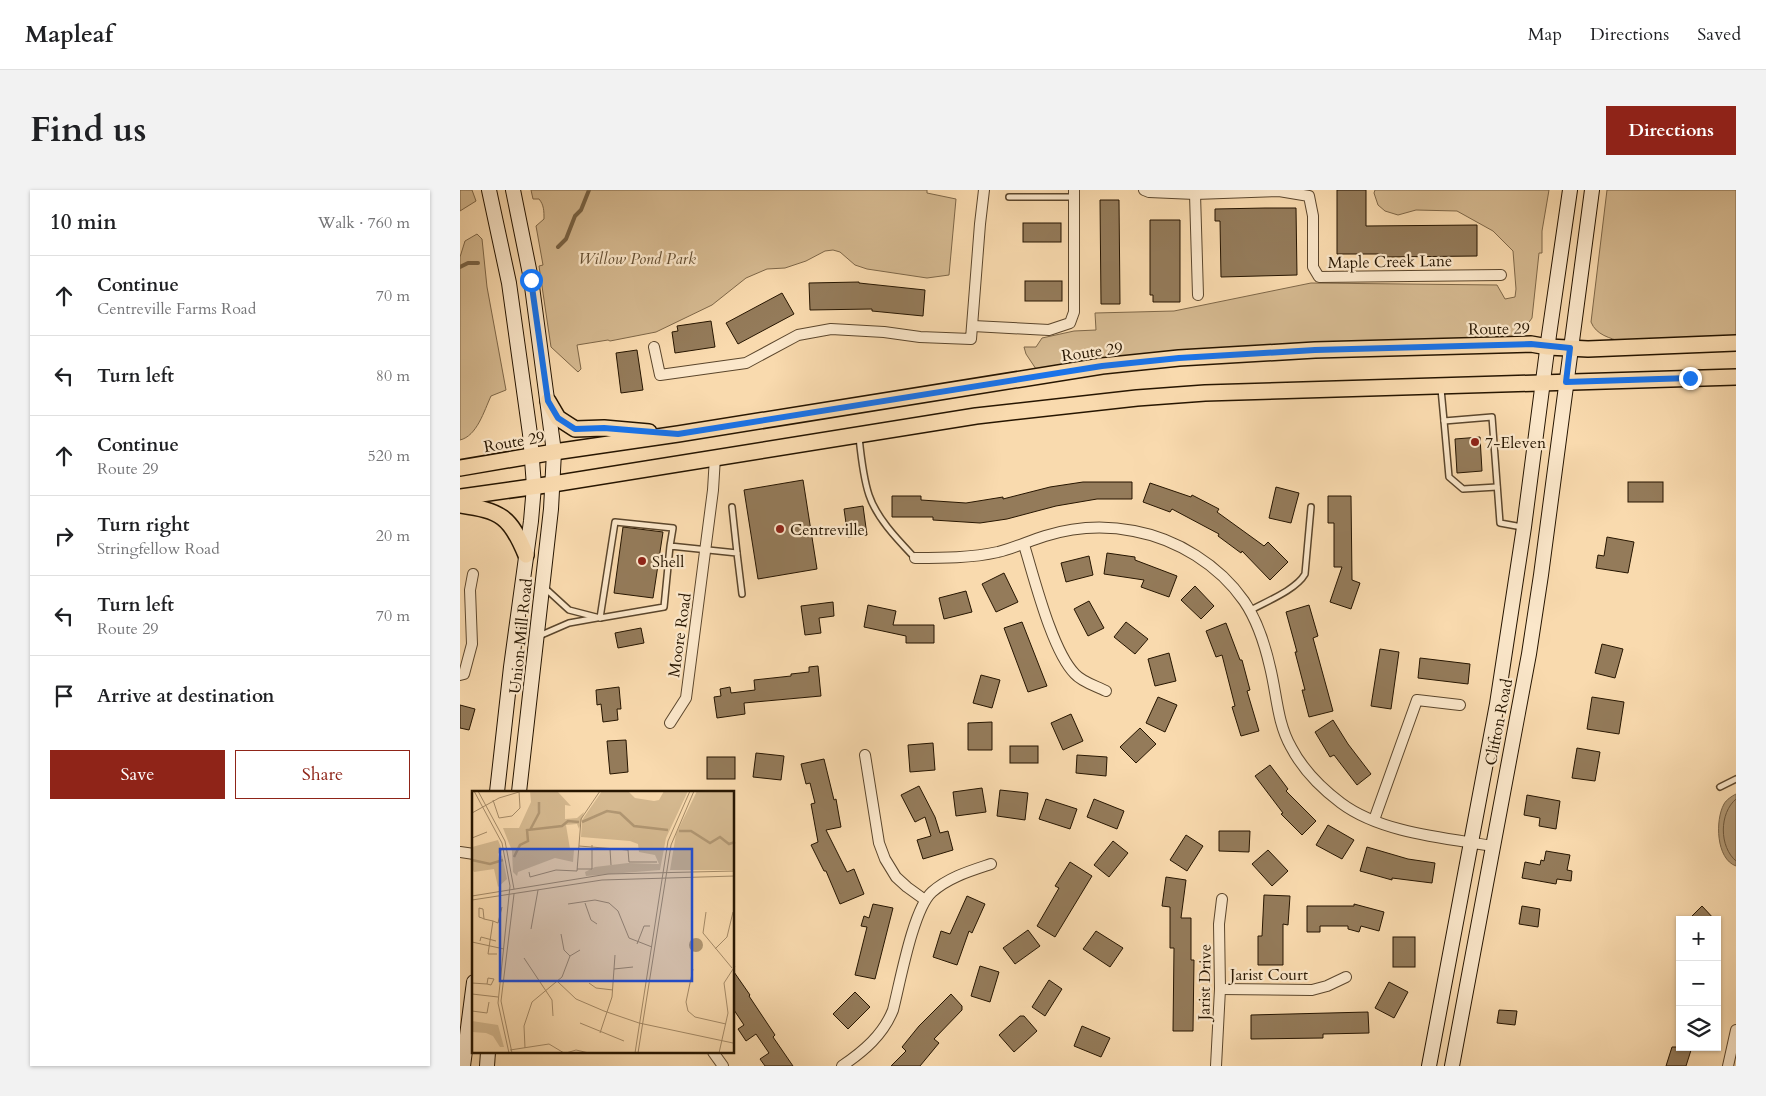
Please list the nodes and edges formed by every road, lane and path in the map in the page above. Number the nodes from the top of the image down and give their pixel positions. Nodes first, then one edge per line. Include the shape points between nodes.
1 (490, 190) edge
2 (512, 190) edge
3 (984, 190) edge
4 (1144, 190) edge
5 (1570, 190) edge
6 (1592, 190) edge
7 (1074, 194) edge
8 (1195, 194) junction
9 (1009, 197) dead end
10 (1501, 275) dead end
11 (1198, 295) dead end
12 (973, 326) junction
13 (1736, 343) edge
14 (654, 347) dead end
15 (1548, 347) junction
16 (1570, 348) junction
17 (1736, 377) edge
18 (1566, 382) junction
19 (1543, 383) junction
20 (1440, 386) junction
21 (548, 401) junction
22 (1444, 421) junction
23 (678, 434) junction
24 (858, 434) junction
25 (554, 452) junction
26 (532, 456) junction
27 (715, 457) junction
28 (460, 468) edge
29 (553, 484) junction
30 (534, 486) junction
31 (1497, 487) junction
32 (460, 497) edge
33 (460, 505) edge
34 (732, 507) dead end
35 (1311, 507) dead end
36 (1524, 527) junction
37 (1024, 545) junction
38 (670, 546) junction
39 (705, 551) junction
40 (737, 552) junction
41 (526, 555) junction
42 (915, 558) joint
43 (473, 574) dead end
44 (543, 586) junction
45 (742, 594) dead end
46 (1249, 611) junction
47 (600, 618) junction
48 (538, 636) junction
49 (460, 675) edge
50 (1106, 691) dead end
51 (1460, 705) dead end
52 (670, 723) dead end
53 (865, 755) dead end
54 (1736, 779) edge
55 (1720, 788) dead end
56 (497, 791) edge
57 (519, 791) edge
58 (1374, 820) junction
59 (1471, 842) junction
60 (1493, 846) junction
61 (991, 864) dead end
62 (1222, 898) dead end
63 (925, 900) junction
64 (1346, 977) dead end
65 (1220, 989) junction
66 (472, 997) edge
67 (1736, 1030) edge
68 (715, 1054) edge
69 (463, 1066) edge
70 (723, 1066) edge
71 (842, 1066) edge
72 (1216, 1066) edge
73 (1429, 1066) edge
74 (1452, 1066) edge
75 (1728, 1066) edge

1 - 26 main road, Union Mill Road via 509,283
2 - 21 main road, Union Mill Road via 531,280
3 - 12 street
4 - 8 street, Maple Creek Lane
5 - 15 main road, Clifton Road
6 - 16 main road, Clifton Road
7 - 9 lane
7 - 12 street via 1074,312 1070,323 1049,330
8 - 10 street, Maple Creek Lane via 1279,191 1309,196 1313,216 1313,267 1319,277
8 - 11 street
12 - 14 street via 971,339 831,329 798,335 746,363 660,376
13 - 16 main road, Route 29
15 - 16 main road, Route 29
15 - 19 main road, Clifton Road
15 - 23 main road, Route 29 via 1531,344 1315,350 1160,360 1102,366
16 - 18 main road, Clifton Road
17 - 18 main road
18 - 19 main road
18 - 60 main road, Clifton Road via 1531,636
19 - 20 main road
19 - 36 main road, Clifton Road
20 - 22 lane
20 - 24 main road via 1137,398 984,415
21 - 23 main road via 558,418 575,429
21 - 25 main road, Union Mill Road
22 - 31 lane via 1449,477 1463,489
22 - 31 lane via 1492,418
23 - 25 main road, Route 29
24 - 27 main road
24 - 42 lane via 873,504
25 - 26 main road, Route 29
25 - 29 main road, Union Mill Road
26 - 28 main road, Route 29
26 - 30 main road, Union Mill Road
27 - 29 main road
27 - 39 street, Moore Road
29 - 30 main road
29 - 44 main road, Union Mill Road
30 - 32 main road
30 - 41 main road, Union Mill Road
31 - 36 lane via 1500,524
33 - 41 main road via 499,514 518,534
34 - 40 lane
35 - 46 lane via 1303,578
36 - 59 main road, Clifton Road via 1497,704
37 - 42 street via 964,557
37 - 46 street via 1066,530 1090,528 1136,531 1160,538 1205,562 1228,583
37 - 50 street via 1065,663 1076,676
38 - 39 lane
38 - 47 lane via 664,607
38 - 47 lane via 673,528 615,522
39 - 40 lane
39 - 52 street, Moore Road via 686,698
40 - 45 lane
41 - 56 main road, Union Mill Road
43 - 49 street via 470,590 472,644 464,674
44 - 47 lane via 569,610
44 - 48 main road, Union Mill Road
46 - 58 street via 1266,651 1280,721 1291,747 1318,784 1343,805
47 - 48 lane via 569,623
48 - 57 main road, Union Mill Road
51 - 58 street via 1417,700
53 - 63 street via 879,843 885,860 902,882
54 - 55 lane
58 - 59 street via 1397,829
59 - 60 street
59 - 73 main road, Clifton Road
60 - 74 main road, Clifton Road
61 - 63 street via 959,874
62 - 65 street, Jarist Drive
63 - 71 street via 889,1019 874,1041
64 - 65 street, Jarist Court via 1312,990
65 - 72 street, Jarist Drive
66 - 69 main road
67 - 75 street
68 - 70 street

